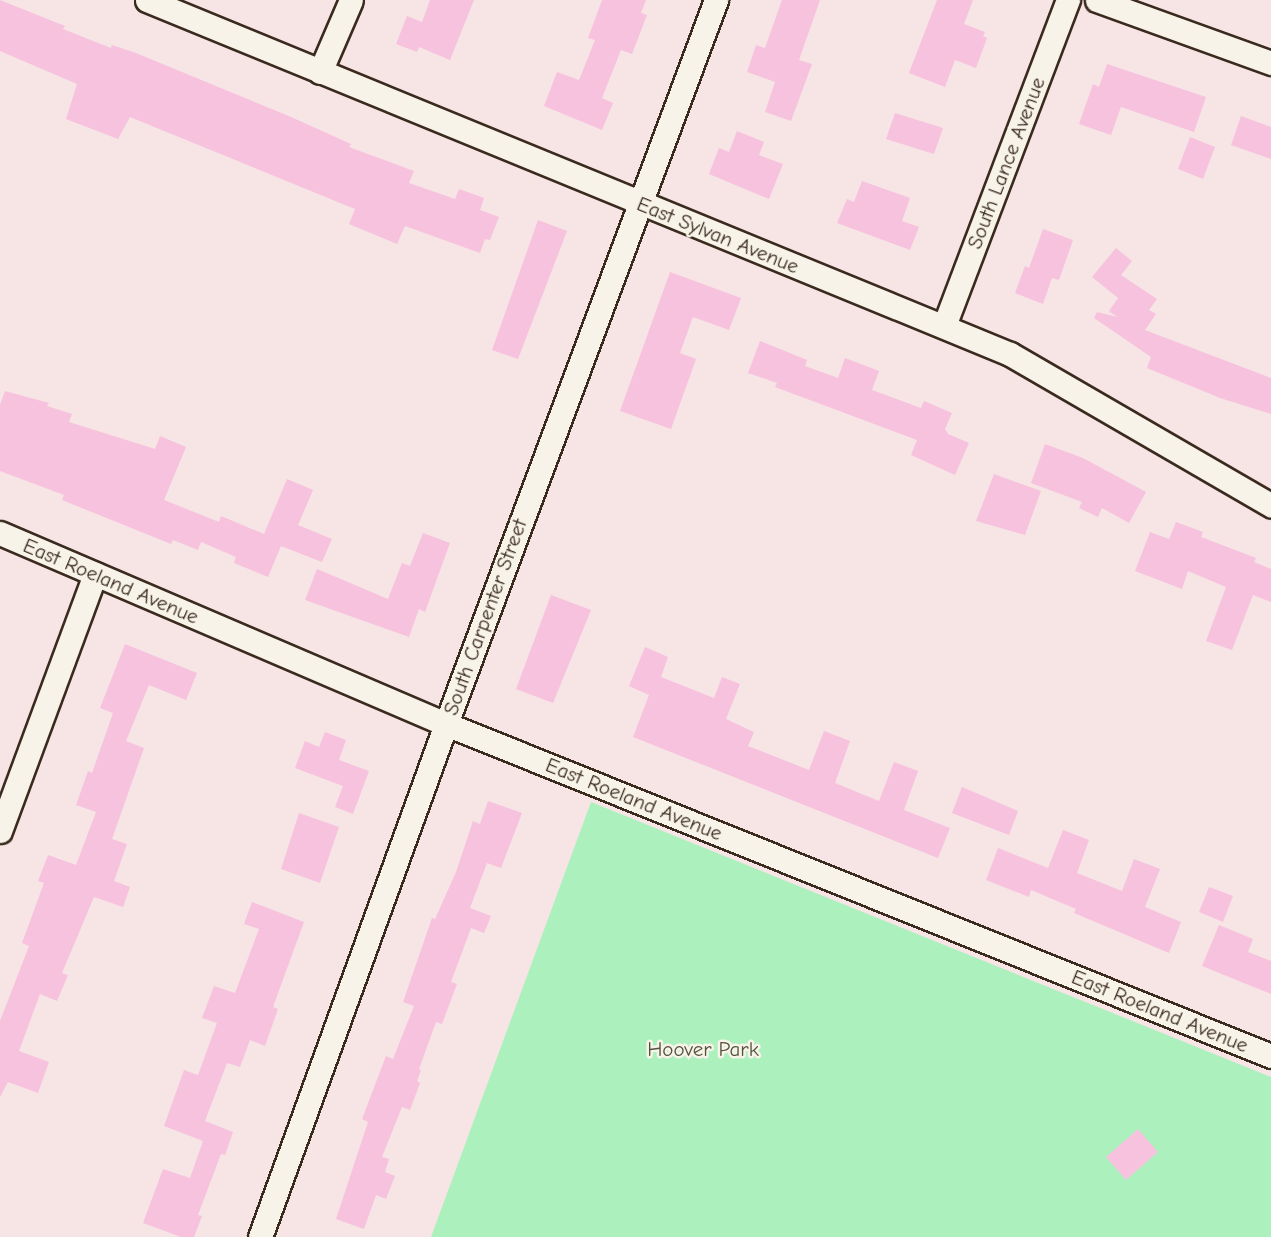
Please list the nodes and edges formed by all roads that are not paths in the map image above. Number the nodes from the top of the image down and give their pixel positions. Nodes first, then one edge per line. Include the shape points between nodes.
1 (147, 0) edge
2 (351, 0) edge
3 (716, 0) edge
4 (1068, 0) edge
5 (1097, 0) edge
6 (1271, 63) edge
7 (320, 72) junction
8 (641, 204) junction
9 (944, 326) junction
10 (1271, 505) edge
11 (0, 533) edge
12 (95, 574) junction
13 (446, 724) junction
14 (0, 831) edge
15 (1271, 1056) edge
16 (260, 1237) edge

1 - 7 street, East Sylvan Avenue
2 - 7 street
3 - 8 street, South Carpenter Street
4 - 9 street, South Lance Avenue
5 - 6 street
7 - 8 street, East Sylvan Avenue
8 - 9 street, East Sylvan Avenue
8 - 13 street, South Carpenter Street
9 - 10 street, East Sylvan Avenue via 1032,365
11 - 12 street, East Roeland Avenue
12 - 13 street, East Roeland Avenue
12 - 14 street
13 - 15 street, East Roeland Avenue
13 - 16 street, South Carpenter Street

